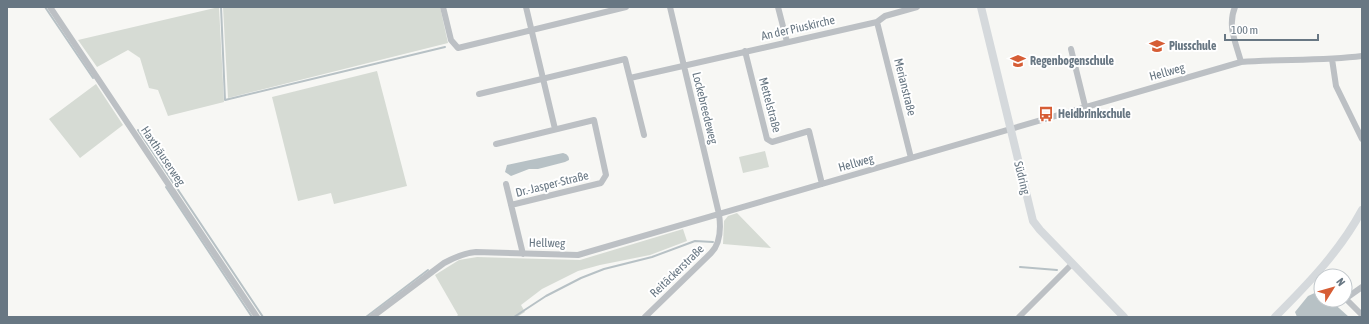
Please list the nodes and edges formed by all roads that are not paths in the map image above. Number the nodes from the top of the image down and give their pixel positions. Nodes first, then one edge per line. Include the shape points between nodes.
1 (50, 7) edge
2 (443, 7) edge
3 (526, 7) edge
4 (626, 7) edge
5 (670, 7) edge
6 (778, 7) edge
7 (917, 7) edge
8 (981, 7) edge
9 (1226, 7) edge
10 (1234, 9) edge
11 (877, 22) junction
12 (531, 30) junction
13 (787, 42) junction
14 (1071, 49) dead end
15 (745, 51) junction
16 (1362, 56) edge
17 (1332, 59) junction
18 (1241, 62) junction
19 (683, 65) junction
20 (630, 78) junction
21 (543, 79) junction
22 (479, 94) dead end
23 (1085, 106) junction
24 (555, 129) junction
25 (1010, 129) junction
26 (644, 135) dead end
27 (1362, 139) edge
28 (496, 144) dead end
29 (911, 158) junction
30 (506, 184) dead end
31 (822, 184) junction
32 (511, 205) junction
33 (1362, 210) edge
34 (719, 214) junction
35 (523, 254) junction
36 (1072, 264) junction
37 (1324, 268) edge
38 (1313, 281) edge
39 (1362, 287) edge
40 (1353, 293) edge
41 (1353, 307) edge
42 (651, 311) junction
43 (1362, 315) edge
44 (257, 317) edge
45 (372, 317) edge
46 (645, 317) edge
47 (657, 317) edge
48 (1019, 317) edge
49 (1124, 317) edge
50 (1275, 317) edge

1 - 44 street, Haxthäuserweg
2 - 12 street via 451,40 458,48
3 - 12 street
4 - 12 street
5 - 19 street, Lockebreedeweg
6 - 13 street
7 - 11 street, An der Piuskirche via 885,16
8 - 25 main road, Südring
9 - 10 street
10 - 18 street via 1231,29
11 - 13 street, An der Piuskirche
11 - 29 street, Merianstraße
12 - 21 street
13 - 15 street, An der Piuskirche
14 - 23 street
15 - 19 street, An der Piuskirche
15 - 31 street, Mettelstraße via 767,139 772,142 809,131
16 - 17 street, Hellweg
17 - 18 street, Hellweg
17 - 27 street via 1336,86
18 - 23 street, Hellweg
19 - 20 street, An der Piuskirche
19 - 34 street, Lockebreedeweg
20 - 21 street via 625,59
20 - 26 street
21 - 22 street
21 - 24 street
23 - 25 street, Hellweg
24 - 28 street
24 - 32 street, Dr.-Jasper-Straße via 594,120 606,175 601,183
25 - 29 street, Hellweg
25 - 36 main road, Südring via 1033,220
29 - 31 street, Hellweg
30 - 32 street, Dr.-Jasper-Straße
31 - 34 street, Hellweg
32 - 35 street, Dr.-Jasper-Straße
33 - 37 main road
34 - 35 street, Hellweg via 578,255
34 - 42 street, Reitäckerstraße via 717,247
35 - 45 street, Hellweg via 476,252 456,256
36 - 48 street
36 - 49 main road, Südring
38 - 50 main road
39 - 40 street
41 - 43 street
42 - 46 street, Reitäckerstraße
42 - 47 street

